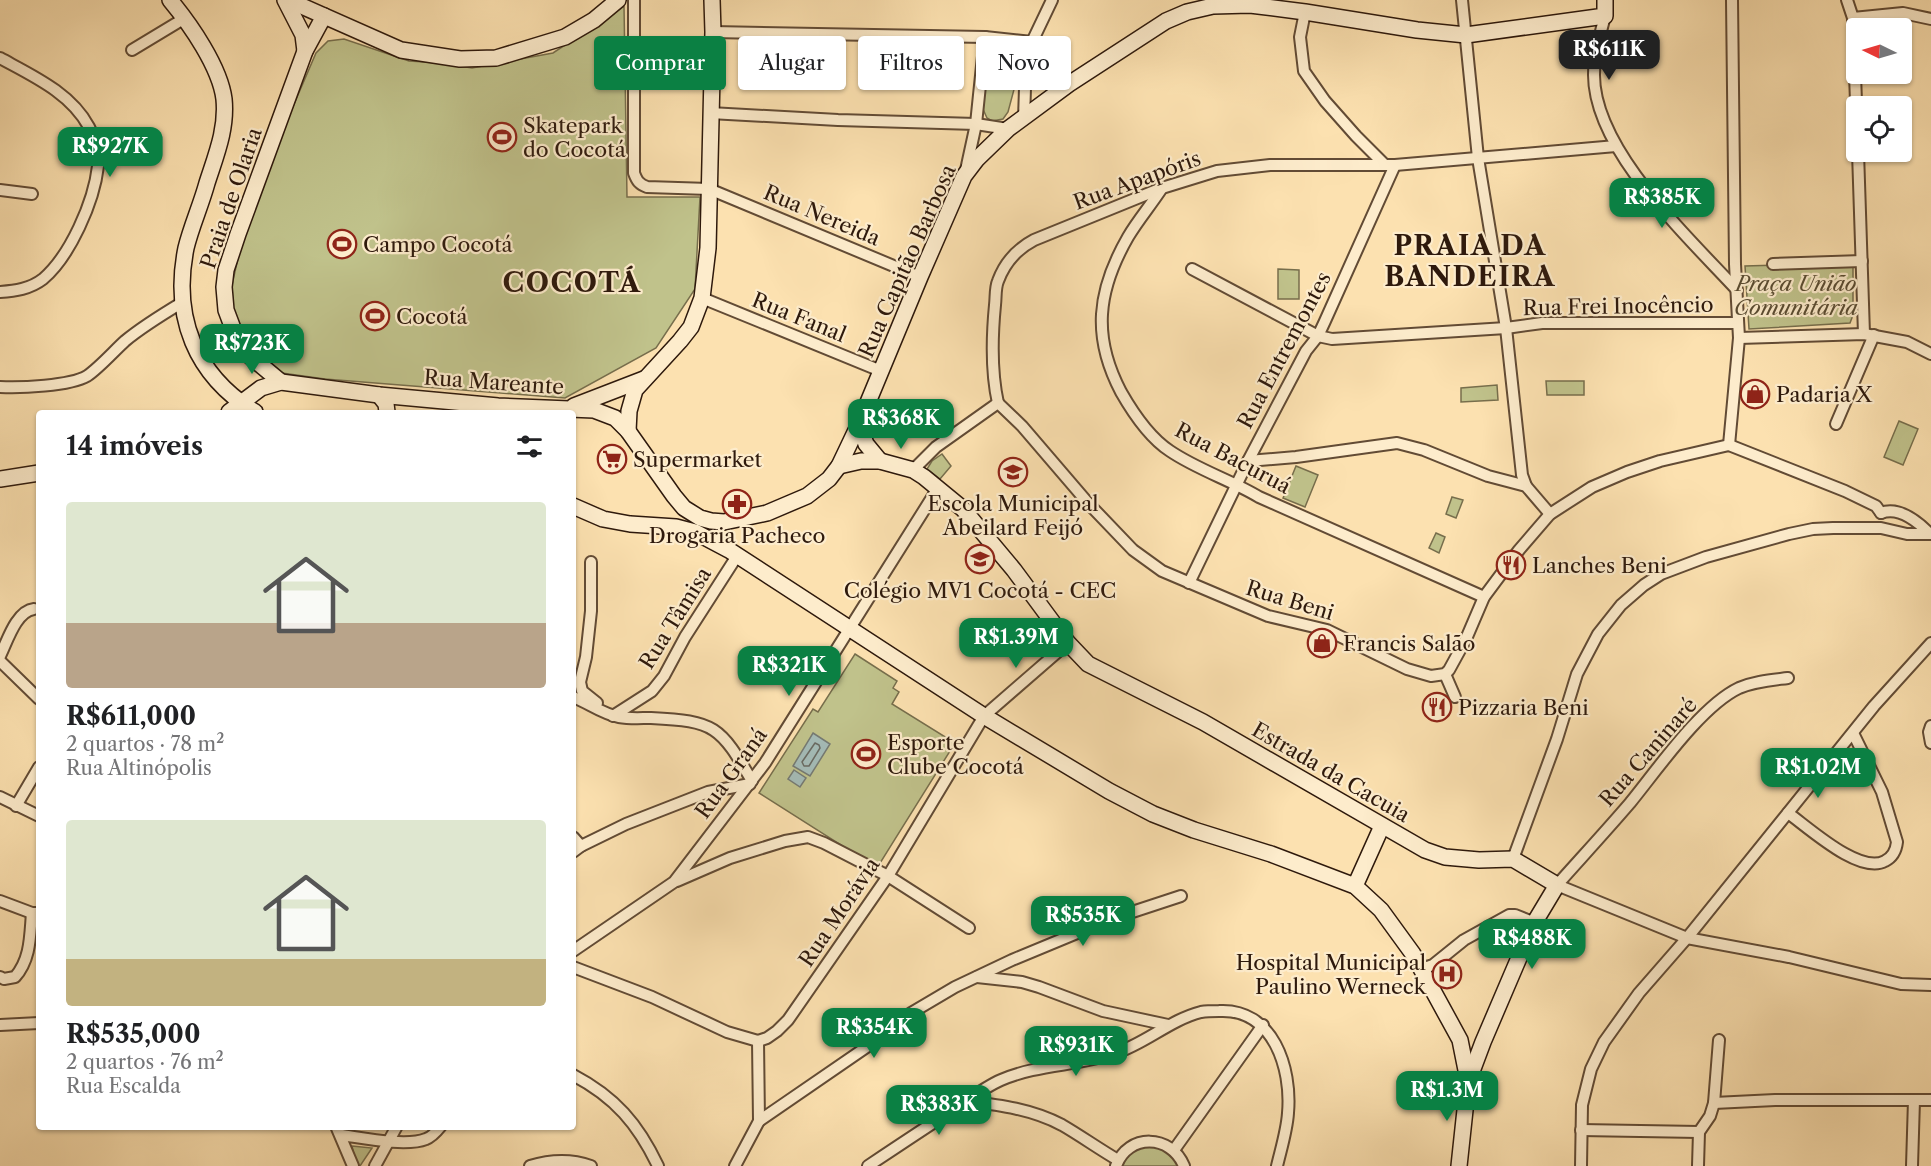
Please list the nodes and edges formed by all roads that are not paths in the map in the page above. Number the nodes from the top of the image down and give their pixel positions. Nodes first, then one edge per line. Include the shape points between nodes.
1 (170, 0) edge
2 (287, 0) edge
3 (618, 0) edge
4 (634, 0) edge
5 (712, 0) edge
6 (1052, 0) edge
7 (1462, 0) edge
8 (1605, 0) edge
9 (1732, 0) edge
10 (1847, 0) edge
11 (1306, 6) edge
12 (324, 16) junction
13 (1605, 16) junction
14 (185, 18) junction
15 (1853, 18) joint
16 (1931, 19) edge
17 (713, 32) junction
18 (1466, 35) junction
19 (1035, 36) edge
20 (976, 37) edge
21 (132, 50) dead end
22 (305, 51) junction
23 (0, 58) edge
24 (980, 90) edge
25 (1025, 90) edge
26 (710, 113) junction
27 (1024, 119) junction
28 (976, 124) junction
29 (1008, 129) junction
30 (1616, 146) junction
31 (1478, 158) junction
32 (1858, 162) edge
33 (1390, 165) junction
34 (964, 176) junction
35 (1162, 188) junction
36 (709, 189) junction
37 (1, 190) edge
38 (32, 194) dead end
39 (1862, 261) junction
40 (1773, 264) dead end
41 (1192, 269) dead end
42 (920, 277) junction
43 (1737, 290) junction
44 (0, 292) edge
45 (702, 298) junction
46 (184, 309) junction
47 (1738, 323) junction
48 (1506, 328) junction
49 (1869, 334) junction
50 (1318, 336) junction
51 (1739, 338) junction
52 (1931, 354) edge
53 (881, 371) junction
54 (644, 379) junction
55 (281, 382) junction
56 (0, 387) edge
57 (380, 394) junction
58 (998, 403) junction
59 (235, 408) edge
60 (568, 408) junction
61 (387, 410) edge
62 (859, 424) junction
63 (1836, 424) dead end
64 (628, 431) junction
65 (1729, 445) junction
66 (880, 461) junction
67 (1248, 461) junction
68 (839, 466) junction
69 (913, 470) junction
70 (36, 473) edge
71 (0, 479) edge
72 (1237, 484) junction
73 (1526, 486) junction
74 (938, 488) junction
75 (674, 496) junction
76 (576, 507) edge
77 (1881, 513) junction
78 (1550, 514) junction
79 (1914, 519) junction
80 (738, 520) junction
81 (661, 526) junction
82 (1881, 528) junction
83 (1907, 534) junction
84 (1930, 534) edge
85 (733, 553) junction
86 (591, 562) dead end
87 (1189, 583) junction
88 (1484, 597) junction
89 (34, 609) dead end
90 (848, 628) junction
91 (1068, 643) junction
92 (1931, 643) edge
93 (0, 656) edge
94 (0, 661) edge
95 (1445, 674) junction
96 (1788, 678) dead end
97 (36, 696) edge
98 (1455, 697) dead end
99 (576, 698) edge
100 (608, 714) junction
101 (984, 716) junction
102 (1931, 726) edge
103 (1853, 733) junction
104 (1931, 742) edge
105 (36, 772) edge
106 (751, 782) junction
107 (0, 797) edge
108 (16, 806) junction
109 (1788, 813) junction
110 (36, 815) edge
111 (1382, 826) junction
112 (577, 849) edge
113 (1513, 860) junction
114 (888, 876) junction
115 (674, 882) junction
116 (1557, 885) junction
117 (1355, 886) junction
118 (1181, 896) dead end
119 (0, 901) edge
120 (36, 913) edge
121 (1535, 923) junction
122 (969, 928) dead end
123 (1687, 938) junction
124 (576, 949) edge
125 (576, 968) edge
126 (1421, 969) junction
127 (0, 977) edge
128 (977, 977) junction
129 (1931, 985) edge
130 (36, 1023) edge
131 (0, 1024) edge
132 (1168, 1025) junction
133 (1263, 1025) junction
134 (1460, 1040) junction
135 (758, 1041) junction
136 (1719, 1041) dead end
137 (1483, 1042) junction
138 (576, 1076) edge
139 (1468, 1082) junction
140 (1914, 1100) junction
141 (1931, 1100) edge
142 (967, 1101) junction
143 (1714, 1103) junction
144 (759, 1121) junction
145 (395, 1130) edge
146 (437, 1130) edge
147 (1581, 1130) junction
148 (339, 1131) edge
149 (1699, 1132) junction
150 (389, 1141) junction
151 (896, 1148) junction
152 (1174, 1150) junction
153 (1117, 1163) edge
154 (353, 1166) edge
155 (375, 1166) edge
156 (530, 1166) edge
157 (591, 1166) edge
158 (658, 1166) edge
159 (735, 1166) edge
160 (868, 1166) edge
161 (886, 1166) edge
162 (1184, 1166) edge
163 (1277, 1166) edge
164 (1459, 1166) edge
165 (1581, 1166) edge
166 (1698, 1166) edge
167 (1912, 1166) edge

1 - 14 main road
2 - 12 main road
2 - 22 main road via 303,35
3 - 12 main road via 565,37 496,58 460,59 401,50
4 - 36 street via 634,173 641,185 647,187
5 - 17 main road
6 - 19 street
7 - 18 street
8 - 13 main road
9 - 43 street
10 - 15 street
11 - 18 main road, Rua Capitão Barbosa via 1417,30
11 - 27 main road, Rua Capitão Barbosa via 1213,6 1187,12 1069,84
11 - 33 street via 1300,37 1304,71 1356,135
12 - 22 main road, Praia de Olaria
13 - 18 main road, Rua Capitão Barbosa
13 - 30 street via 1594,75 1602,116
14 - 21 street
14 - 46 main road via 218,77 224,98 224,120 222,139 186,247
15 - 16 street via 1903,13
17 - 20 street
17 - 26 main road
18 - 31 street
22 - 55 main road, Praia de Olaria via 238,234 224,286 226,310 235,334 252,357
23 - 44 street via 61,94 81,114 90,128 98,164 83,217 56,266 41,281 21,291
24 - 28 street
25 - 27 street
26 - 28 street
26 - 36 main road
27 - 29 main road, Rua Capitão Barbosa
28 - 29 street
28 - 34 street
29 - 34 main road, Rua Capitão Barbosa
30 - 31 street, Rua Apapóris
30 - 43 street via 1653,198
31 - 33 street, Rua Apapóris
31 - 48 street
32 - 39 street
33 - 35 street, Rua Apapóris via 1241,167
33 - 50 street, Rua Entremontes
34 - 42 main road, Rua Capitão Barbosa
35 - 58 street, Rua Apapóris via 1034,240 1012,256 997,283 993,364
35 - 72 street, Rua Bacuruá via 1129,236 1110,278 1101,321 1102,343 1125,399 1149,431 1169,451
36 - 42 street, Rua Nereida
36 - 45 main road
37 - 38 street
39 - 40 street
39 - 49 street
41 - 50 street, Rua Frei Inocêncio
42 - 53 main road, Rua Capitão Barbosa
43 - 47 street
45 - 53 street, Rua Fanal
45 - 54 main road via 681,341
46 - 56 street via 150,322 87,376 55,384
46 - 59 main road via 202,361
47 - 48 street, Rua Frei Inocêncio via 1542,322
47 - 51 street
48 - 50 street, Rua Frei Inocêncio via 1350,340
48 - 73 street
49 - 51 street
49 - 52 street via 1907,342
49 - 63 street
50 - 67 street, Rua Entremontes via 1306,351
51 - 65 street
53 - 62 main road, Rua Capitão Barbosa
54 - 60 main road
54 - 64 main road via 632,399
55 - 57 main road, Rua Mareante
55 - 59 main road, Rua Mareante via 261,388
57 - 60 main road, Rua Mareante via 498,406
57 - 61 main road
58 - 69 street via 936,447
58 - 87 street, Rua Beni via 1133,550 1161,571
60 - 64 main road, Rua Mareante via 609,415
62 - 66 main road via 866,444
62 - 68 main road, Rua Capitão Barbosa
64 - 75 main road, Rua Mareante
65 - 77 street via 1845,491 1876,506
65 - 78 street via 1627,472 1592,487
66 - 68 main road, Estrada da Cacuia
66 - 69 main road, Estrada da Cacuia
67 - 72 street, Rua Entremontes
67 - 73 street via 1397,443
68 - 80 main road, Rua Capitão Barbosa via 807,496
69 - 74 main road, Estrada da Cacuia
70 - 71 main road
72 - 87 street, Rua Entremontes
72 - 88 street, Rua Bacuruá
73 - 78 street
74 - 90 street, Rua Graná
74 - 91 main road, Estrada da Cacuia via 963,509
75 - 80 main road, Rua Mareante via 700,518
75 - 81 main road via 672,517
76 - 81 main road via 603,519
77 - 79 street via 1899,513
77 - 82 street
78 - 88 street
79 - 83 street via 1913,530
79 - 84 street
80 - 85 main road via 726,535
81 - 85 main road via 695,532
82 - 83 street
82 - 113 street via 1833,528 1789,534 1706,557 1661,574 1621,605 1598,634 1577,674
83 - 84 street
85 - 90 main road
85 - 100 street, Rua Tâmisa via 664,676 652,691
86 - 100 street via 591,610 580,682 582,691
87 - 95 street, Rua Beni via 1268,616 1327,630 1407,669 1431,676
88 - 95 street
89 - 93 street via 26,610 20,618
90 - 101 main road
90 - 106 street, Rua Graná
91 - 101 street, Rua Morávia
91 - 111 main road, Estrada da Cacuia via 1088,664 1203,722
92 - 103 street
94 - 97 street
95 - 98 street
96 - 116 street, Rua Caninaré via 1751,684 1716,704
99 - 100 street
100 - 106 street via 685,720 710,727 731,746
101 - 114 street, Rua Morávia
101 - 117 main road via 1153,814
102 - 104 street
103 - 109 street
103 - 109 street via 1882,792 1897,842 1892,857 1882,863 1860,861
105 - 108 street
106 - 112 street via 708,792 626,824
106 - 115 street, Rua Graná
107 - 108 street
108 - 110 street
109 - 123 street
111 - 113 main road, Estrada da Cacuia via 1446,857
111 - 117 main road
113 - 116 main road, Estrada da Cacuia
114 - 115 street via 808,837 730,858
114 - 122 street
114 - 135 street, Rua Morávia via 788,1020
115 - 124 street, Rua Graná
116 - 121 main road
116 - 123 street
117 - 126 main road via 1381,910
118 - 128 street via 1111,919
119 - 120 street
120 - 127 street via 24,964 15,977
121 - 126 street via 1509,915
121 - 137 main road
123 - 129 street via 1790,957 1901,984
123 - 147 street via 1604,1042 1585,1087
125 - 135 street via 652,997 727,1032
126 - 134 main road
128 - 132 street via 1022,982 1103,1011
128 - 144 street via 911,1013
130 - 131 street
132 - 133 street via 1202,1012 1231,1010
132 - 142 street via 1118,1053 1021,1073
133 - 152 street
133 - 163 street via 1276,1043 1287,1076 1288,1113
134 - 137 main road via 1472,1045
134 - 139 main road
135 - 144 street
136 - 143 street
137 - 139 main road
138 - 158 street via 593,1085 622,1110 643,1137
139 - 164 main road
140 - 141 street
140 - 143 street
140 - 167 street
142 - 151 street
142 - 153 street via 1032,1113 1061,1125
143 - 149 street
144 - 159 street
145 - 150 street
146 - 150 street via 427,1139
147 - 149 street
147 - 165 street
148 - 150 street
148 - 154 street
149 - 166 street
150 - 155 street
151 - 160 street
151 - 161 street
152 - 153 street via 1154,1141 1143,1142 1124,1152
152 - 162 street
156 - 157 street via 567,1161

